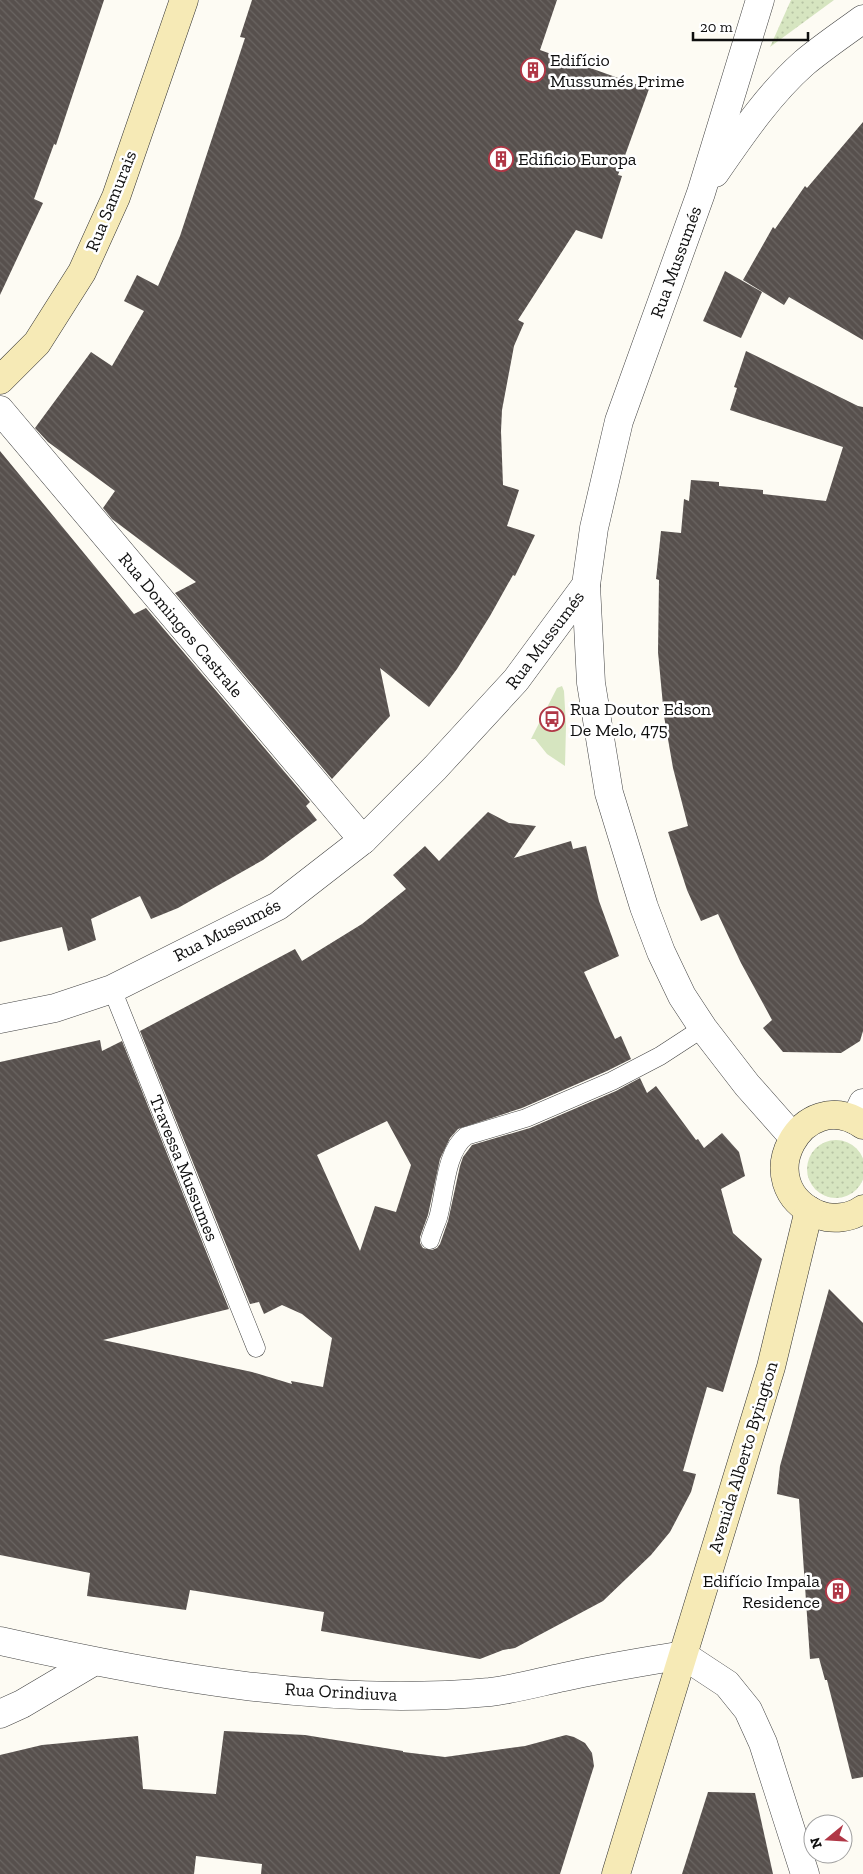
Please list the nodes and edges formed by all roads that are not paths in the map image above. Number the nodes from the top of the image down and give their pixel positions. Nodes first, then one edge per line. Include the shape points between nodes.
1 (184, 0) edge
2 (760, 0) edge
3 (863, 19) edge
4 (741, 62) junction
5 (778, 91) junction
6 (701, 193) junction
7 (0, 380) edge
8 (0, 410) edge
9 (586, 585) junction
10 (363, 840) junction
11 (112, 989) junction
12 (0, 1019) edge
13 (703, 1028) junction
14 (860, 1116) edge
15 (793, 1137) junction
16 (863, 1209) edge
17 (809, 1210) junction
18 (430, 1240) dead end
19 (256, 1348) dead end
20 (0, 1641) edge
21 (683, 1655) junction
22 (93, 1662) junction
23 (0, 1714) edge
24 (616, 1874) edge
25 (805, 1874) edge

1 - 7 street, Rua Samurais via 116,198 82,272 37,344
2 - 4 street, Rua Mussumés
3 - 5 street via 804,63
4 - 5 street via 755,84
4 - 6 street, Rua Mussumés
5 - 6 street via 761,108
6 - 9 street, Rua Mussumés via 619,421 594,528
8 - 10 street, Rua Domingos Castrale
9 - 10 street, Rua Mussumés via 516,680
9 - 13 street via 591,683 608,794 661,952 682,996
10 - 11 street, Rua Mussumés via 278,906
11 - 12 street, Rua Mussumés via 56,1008
11 - 19 lane, Travessa Mussumes
13 - 15 street via 747,1086
13 - 18 lane via 660,1056 612,1080 526,1118 466,1136 456,1146
14 - 15 street via 822,1117
15 - 17 street via 786,1152 784,1169 787,1185
16 - 17 street via 841,1218
17 - 21 street, Avenida Alberto Byington via 771,1367
20 - 22 street, Rua Orindiuva
21 - 22 street, Rua Orindiuva via 492,1692 385,1697 244,1686
21 - 24 street, Avenida Alberto Byington
21 - 25 street via 727,1684 748,1710 763,1743
22 - 23 street

